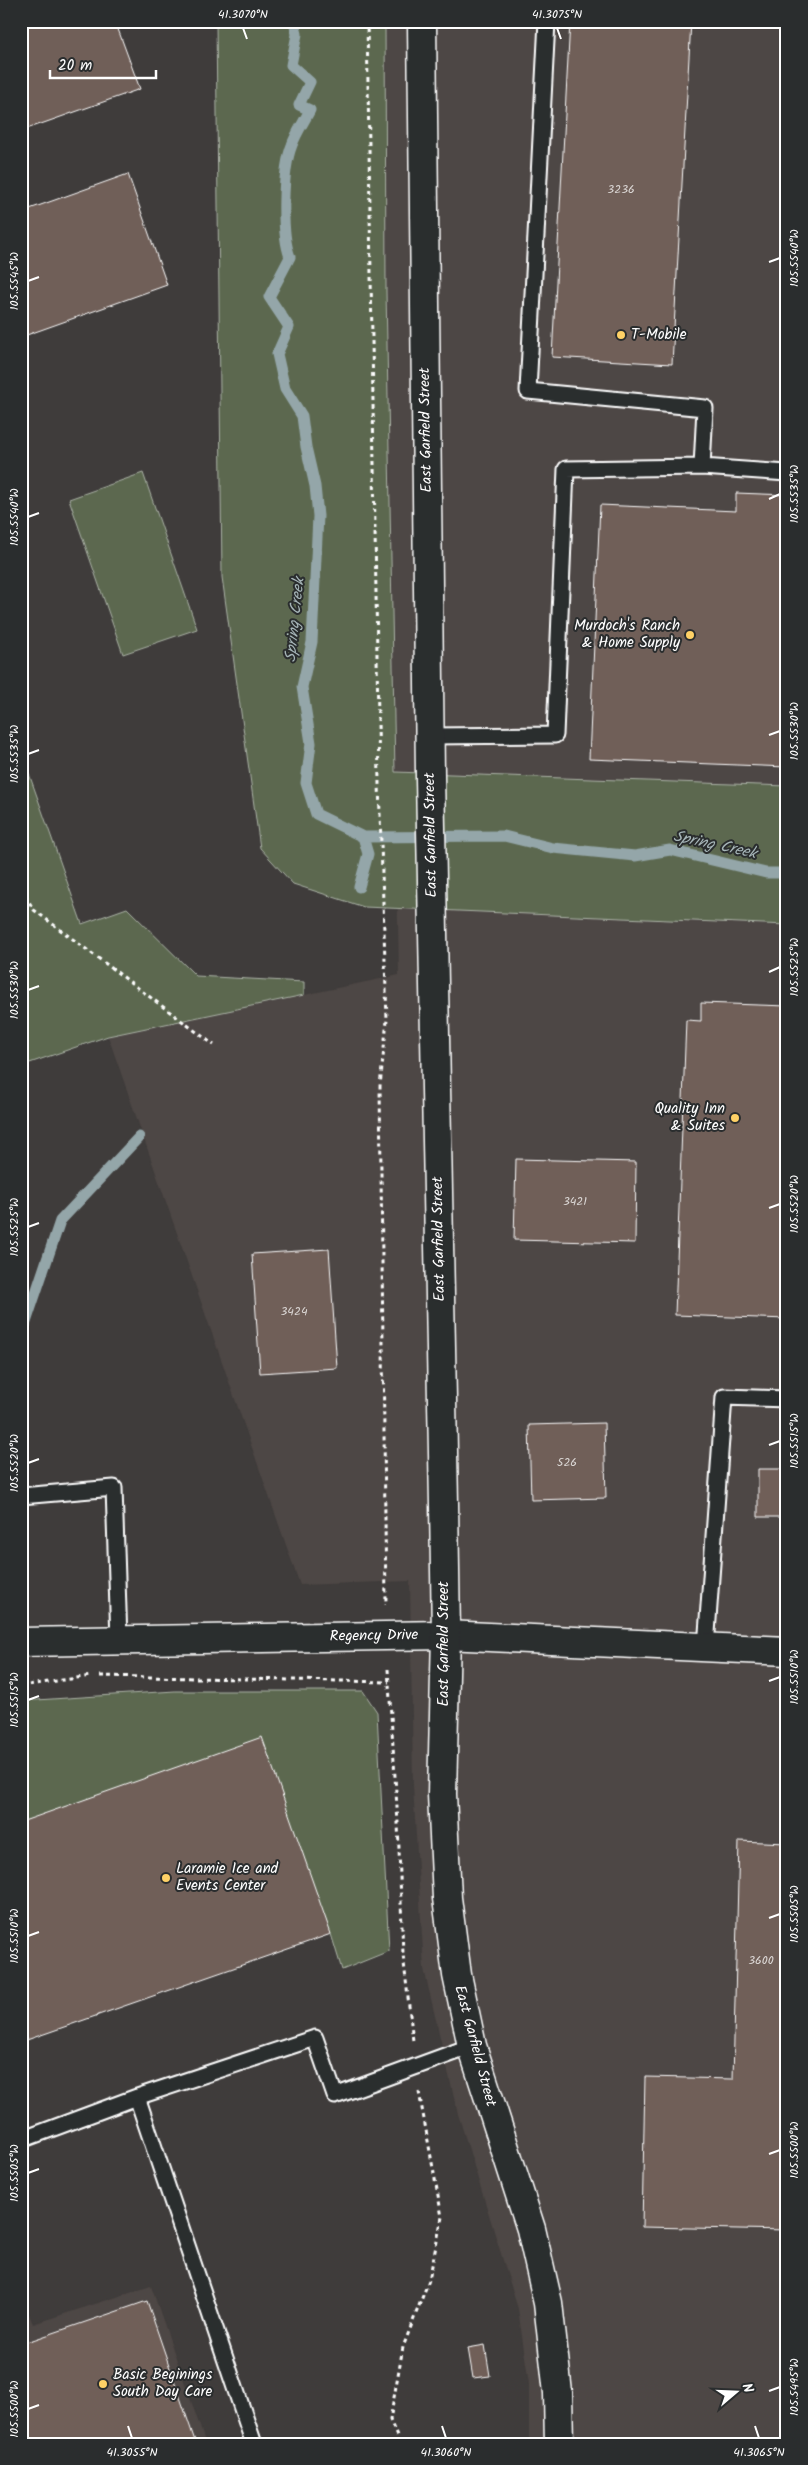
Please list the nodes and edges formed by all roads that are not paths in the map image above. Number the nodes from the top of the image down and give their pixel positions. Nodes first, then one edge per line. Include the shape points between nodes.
1 (422, 21) edge
2 (547, 21) edge
3 (702, 467) junction
4 (787, 473) edge
5 (430, 736) junction
6 (787, 1399) edge
7 (21, 1496) edge
8 (446, 1635) junction
9 (119, 1640) junction
10 (21, 1642) edge
11 (706, 1647) junction
12 (787, 1651) edge
13 (472, 2046) junction
14 (137, 2097) junction
15 (21, 2140) edge
16 (254, 2444) edge
17 (560, 2444) edge

1 - 5 street, East Garfield Street
2 - 3 lane via 528,391 705,408
3 - 4 lane
3 - 5 lane via 566,469 555,735
5 - 8 street, East Garfield Street
6 - 11 lane via 724,1396
7 - 9 lane via 114,1488
8 - 9 street, Regency Drive
8 - 11 street, Regency Drive
8 - 13 street, East Garfield Street via 442,1794 447,1898 457,1975
9 - 10 street, Regency Drive
11 - 12 street, Regency Drive
13 - 14 lane via 335,2096 315,2038
13 - 17 street, East Garfield Street via 531,2229 548,2303
14 - 15 lane
14 - 16 lane

